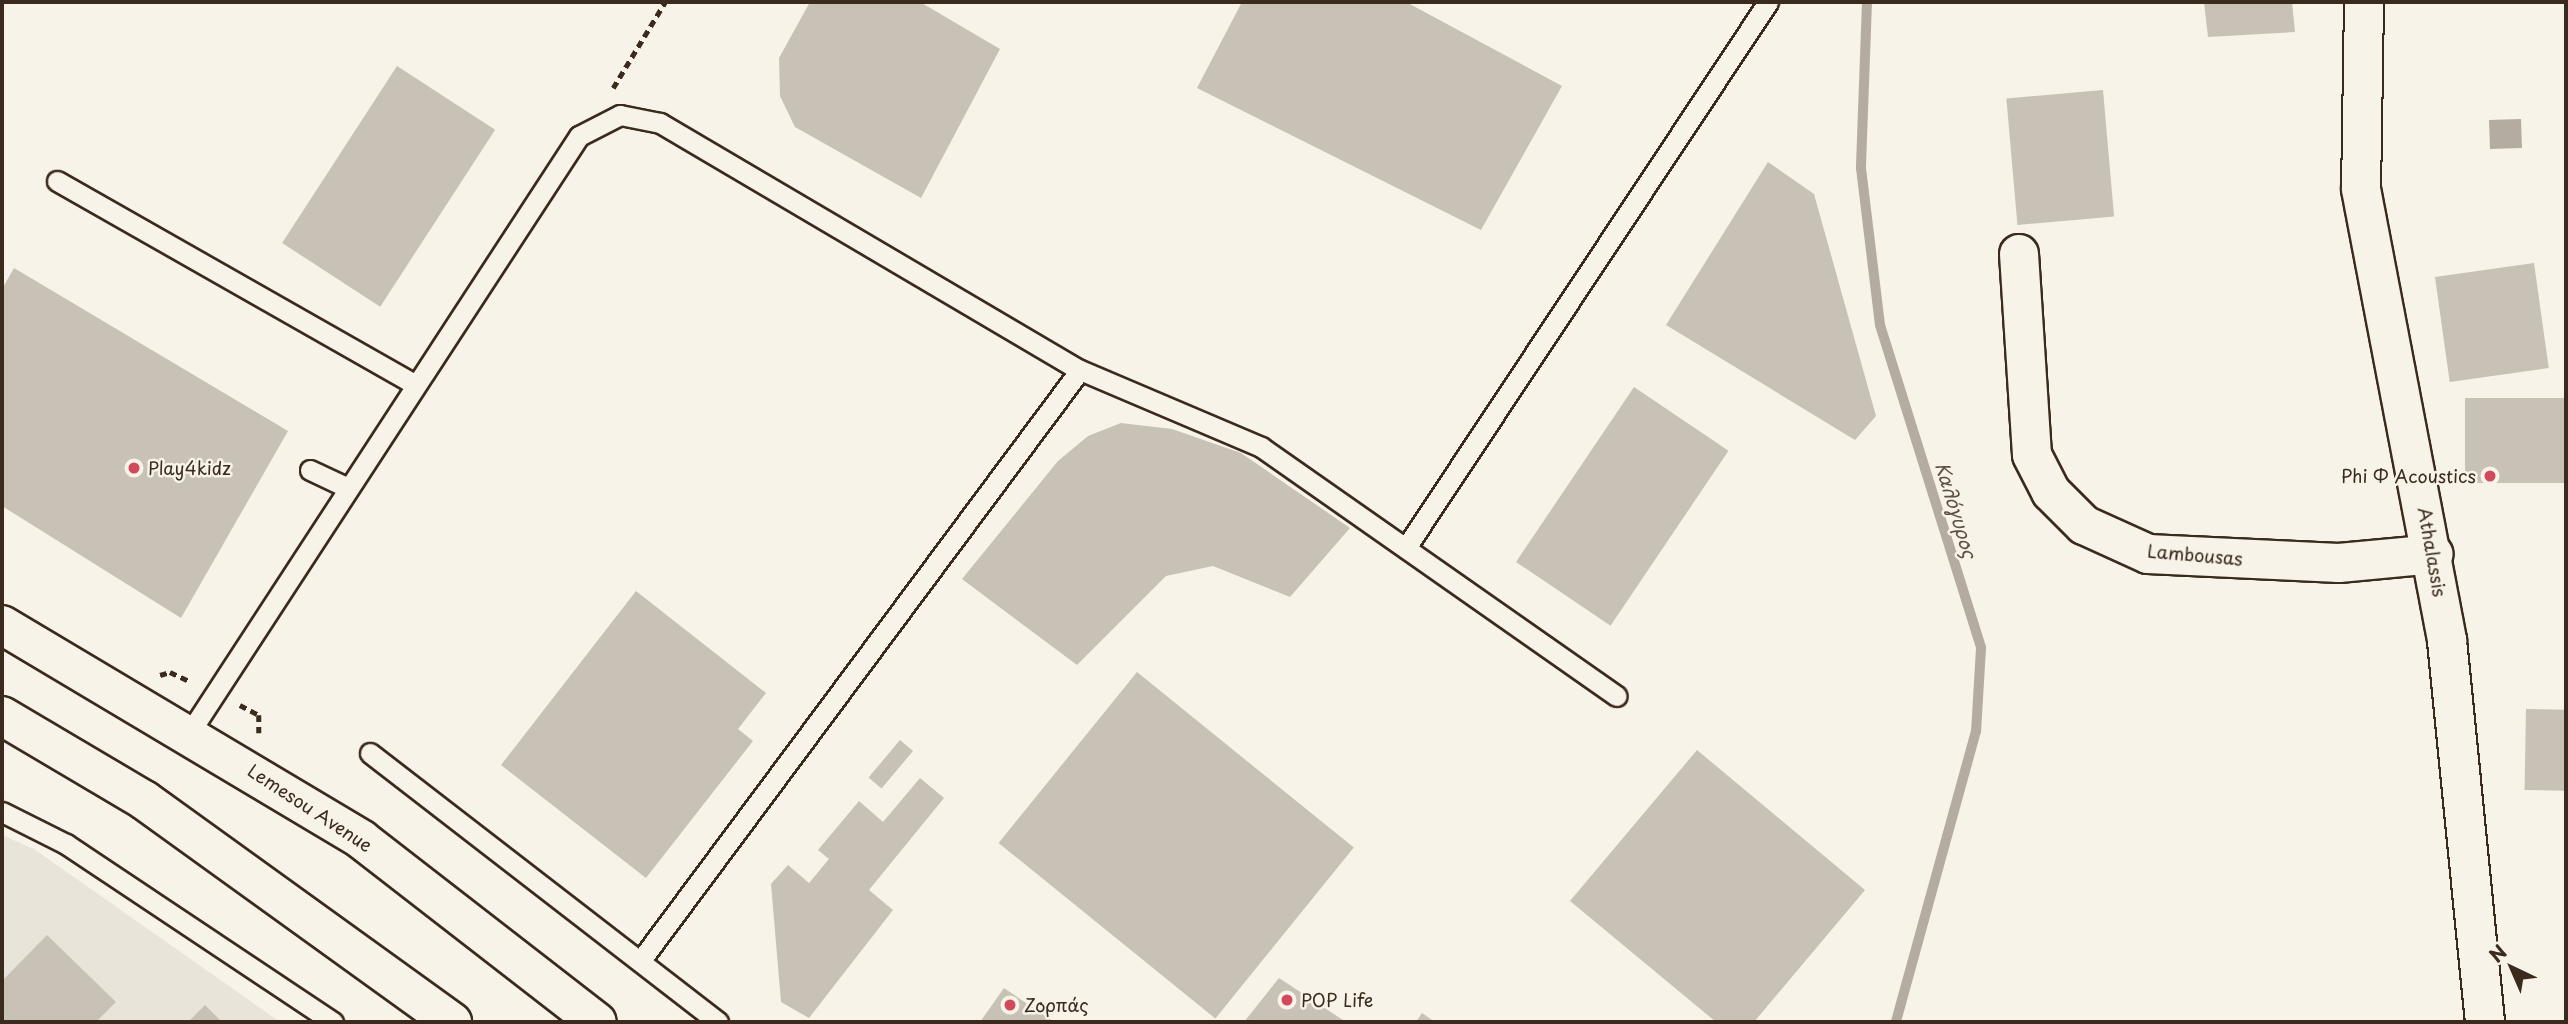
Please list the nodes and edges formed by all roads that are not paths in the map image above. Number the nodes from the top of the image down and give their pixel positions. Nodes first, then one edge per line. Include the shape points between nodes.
1 (1768, 2) edge
2 (2364, 2) edge
3 (57, 181) dead end
4 (2019, 254) dead end
5 (1080, 370) junction
6 (415, 384) junction
7 (310, 470) dead end
8 (348, 488) junction
9 (1407, 546) junction
10 (2434, 554) junction
11 (2, 625) edge
12 (1616, 696) dead end
13 (2, 716) edge
14 (190, 732) junction
15 (370, 753) dead end
16 (2, 812) edge
17 (640, 960) junction
18 (333, 1022) edge
19 (452, 1022) edge
20 (597, 1022) edge
21 (718, 1022) edge
22 (2485, 1022) edge

1 - 9 lane
2 - 10 street, Athalassis via 2361,189
3 - 6 lane
4 - 10 street, Lambousas via 2032,456 2051,492 2084,525 2148,554 2339,563
5 - 6 lane via 660,123 620,115 591,125
5 - 9 lane via 1261,447
5 - 17 lane
6 - 8 lane
7 - 8 lane
8 - 14 lane
9 - 12 lane
10 - 22 street, Athalassis
11 - 14 street, Lemesou Avenue
13 - 19 street via 144,800
14 - 20 street, Lemesou Avenue via 362,840
15 - 17 lane
16 - 18 lane via 66,844
17 - 21 lane

